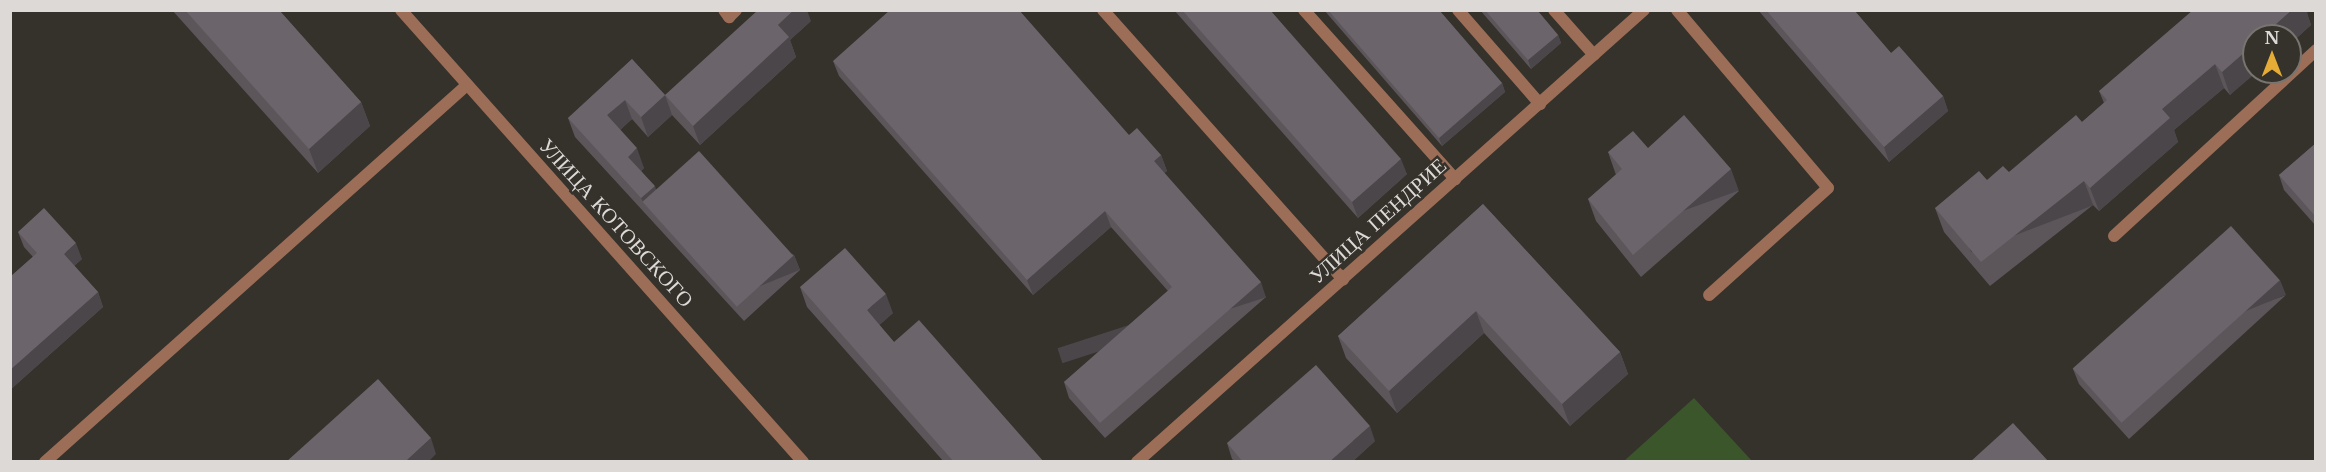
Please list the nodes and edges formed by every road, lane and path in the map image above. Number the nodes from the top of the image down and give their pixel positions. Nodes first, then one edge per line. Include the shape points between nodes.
1 (401, 10) edge
2 (724, 10) edge
3 (736, 10) edge
4 (1103, 10) edge
5 (1304, 10) edge
6 (1458, 10) edge
7 (1554, 10) edge
8 (1644, 10) edge
9 (1677, 10) edge
10 (2316, 50) edge
11 (1594, 55) junction
12 (467, 85) junction
13 (1540, 104) junction
14 (1455, 179) junction
15 (2114, 236) dead end
16 (1342, 279) junction
17 (1709, 295) dead end
18 (45, 462) edge
19 (803, 462) edge
20 (1137, 462) edge

1 - 12 street, УЛИЦА КОТОВСКОГО
2 - 3 street via 729,16
4 - 16 street
5 - 14 street
6 - 13 street
7 - 11 street
8 - 11 street, УЛИЦА ПЕНДРИЕ
9 - 17 street via 1828,188
10 - 15 street
11 - 13 street, УЛИЦА ПЕНДРИЕ
12 - 18 street
12 - 19 street, УЛИЦА КОТОВСКОГО
13 - 14 street, УЛИЦА ПЕНДРИЕ
14 - 16 street, УЛИЦА ПЕНДРИЕ
16 - 20 street, УЛИЦА ПЕНДРИЕ

